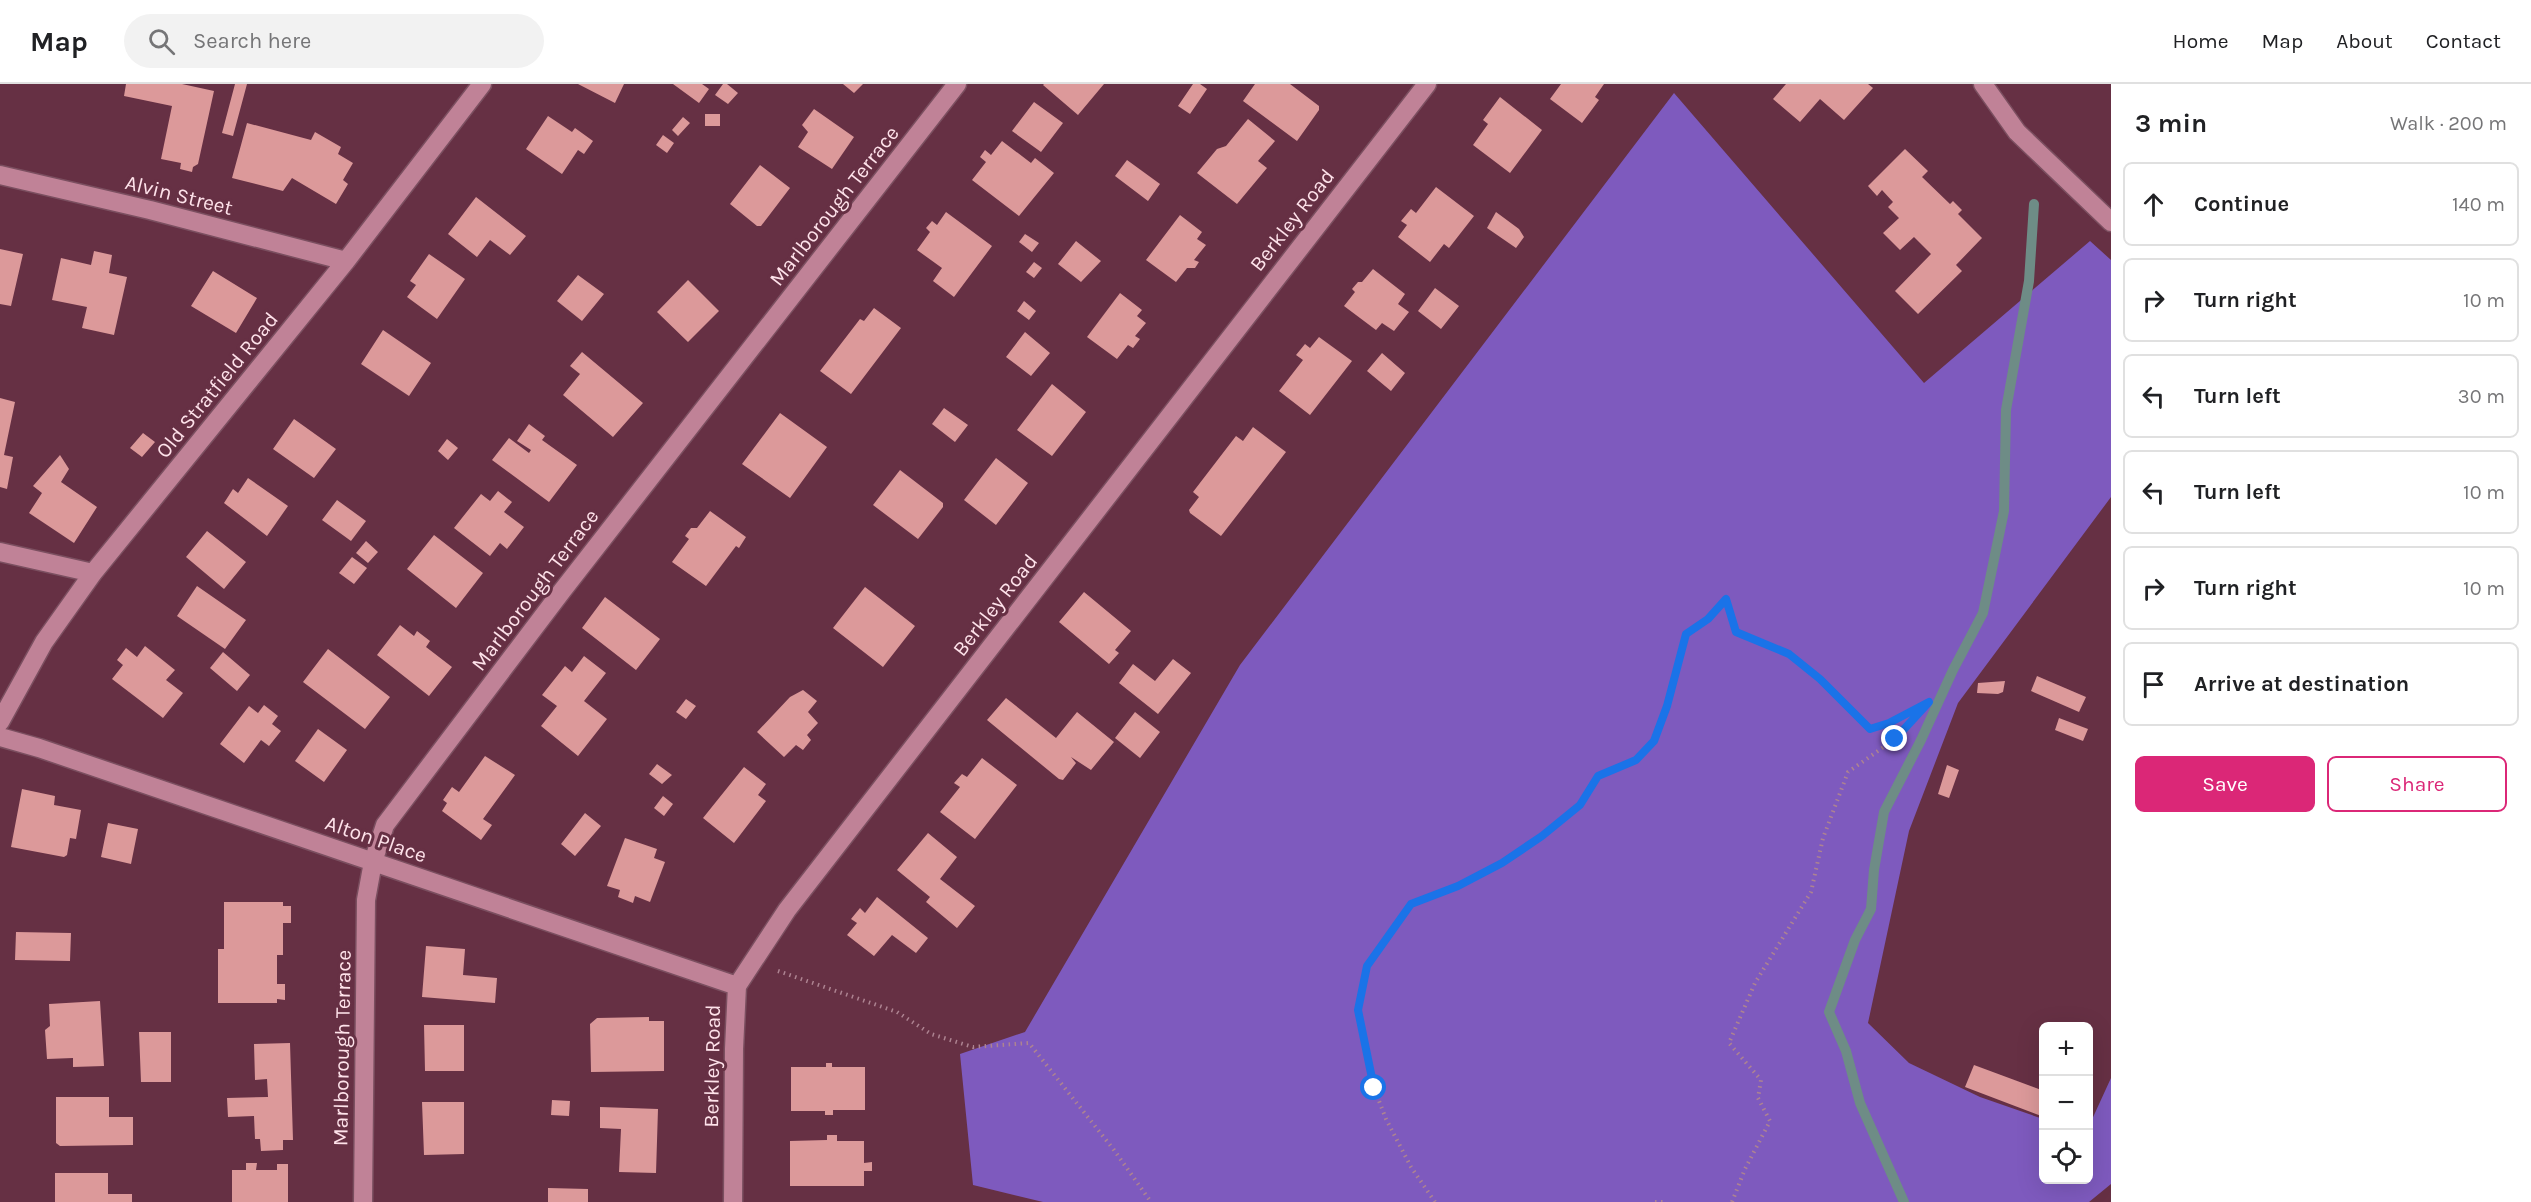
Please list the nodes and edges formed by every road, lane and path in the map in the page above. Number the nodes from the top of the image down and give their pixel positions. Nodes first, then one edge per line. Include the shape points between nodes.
1 (482, 84) edge
2 (957, 84) edge
3 (1427, 84) edge
4 (1983, 84) edge
5 (0, 175) edge
6 (2111, 222) edge
7 (346, 261) junction
8 (0, 552) edge
9 (93, 573) junction
10 (0, 722) edge
11 (0, 737) edge
12 (373, 862) junction
13 (754, 962) junction
14 (737, 986) junction
15 (363, 1202) edge
16 (733, 1202) edge
17 (1152, 1202) edge
18 (1435, 1202) edge
19 (1654, 1202) edge
20 (1663, 1202) edge
21 (1732, 1202) edge

1 - 7 street, Old Stratfield Road
2 - 12 street, Marlborough Terrace via 385,825
3 - 13 street, Berkley Road via 787,910
4 - 6 street via 2017,132
5 - 7 street, Alvin Street
7 - 9 street, Old Stratfield Road
8 - 9 street
9 - 10 street, Old Stratfield Road via 44,642
11 - 12 street, Alton Place
12 - 14 street, Alton Place
12 - 15 street, Marlborough Terrace via 366,900
13 - 14 street, Berkley Road
13 - 17 path via 897,1012 931,1034 973,1047 1029,1043
14 - 16 street, Berkley Road
18 - 21 path via 1411,1167 1374,1088 1358,1010 1367,966 1411,904 1502,863 1580,805 1598,776 1636,760 1654,741 1686,634 1708,619 1726,599 1736,632 1789,654 1828,686 1870,729 1929,702 1895,739 1848,772 1823,838 1811,892 1755,983 1729,1043 1761,1080 1758,1098 1770,1121
19 - 20 path

